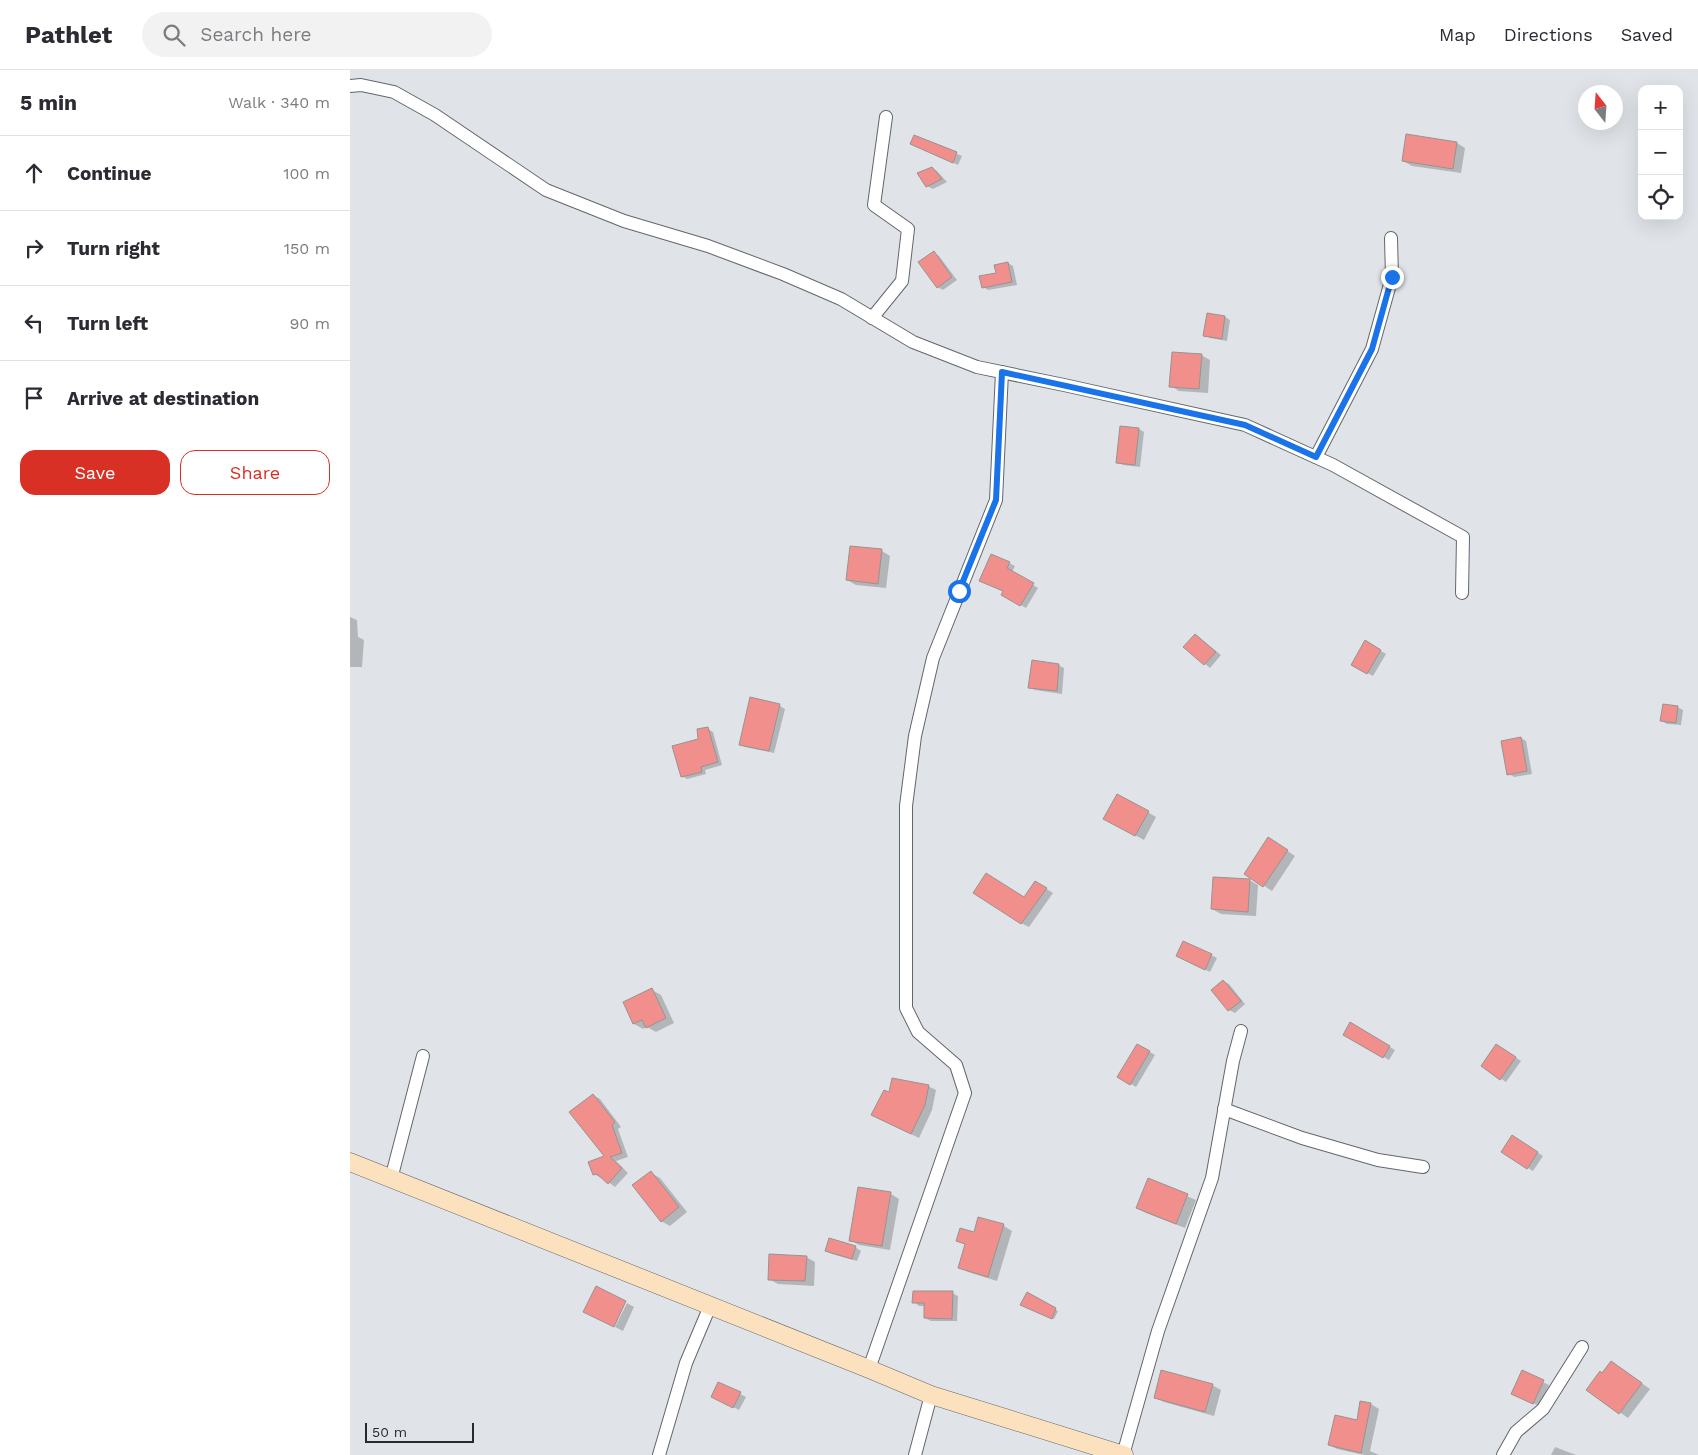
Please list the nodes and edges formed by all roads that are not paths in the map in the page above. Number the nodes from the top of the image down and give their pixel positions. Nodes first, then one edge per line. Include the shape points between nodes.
1 (350, 86) edge
2 (886, 117) dead end
3 (1391, 238) dead end
4 (872, 318) junction
5 (1002, 372) junction
6 (1316, 457) junction
7 (1462, 593) dead end
8 (1241, 1031) dead end
9 (423, 1056) dead end
10 (1224, 1109) junction
11 (350, 1162) edge
12 (1424, 1167) dead end
13 (391, 1179) junction
14 (710, 1306) junction
15 (1582, 1346) dead end
16 (869, 1369) junction
17 (931, 1395) junction
18 (659, 1455) edge
19 (915, 1455) edge
20 (1123, 1455) edge
21 (1503, 1455) edge

1 - 4 street via 394,92 435,115 546,190 624,221 708,246 783,274 841,299
2 - 4 street via 874,205 908,229 902,281
3 - 6 street via 1392,277 1372,349
4 - 5 street via 913,342 976,367
5 - 6 street via 1245,425
5 - 16 street via 996,500 933,658 915,736 906,806 906,1008 918,1032 956,1065 965,1093
6 - 7 street via 1463,537
8 - 10 street
9 - 13 street
10 - 12 street via 1302,1138 1378,1160
10 - 20 street via 1212,1178 1158,1331
11 - 13 main road
13 - 14 main road
14 - 16 main road
14 - 18 street via 686,1363
15 - 21 street via 1543,1409 1516,1432
16 - 17 main road
17 - 19 street
17 - 20 main road

